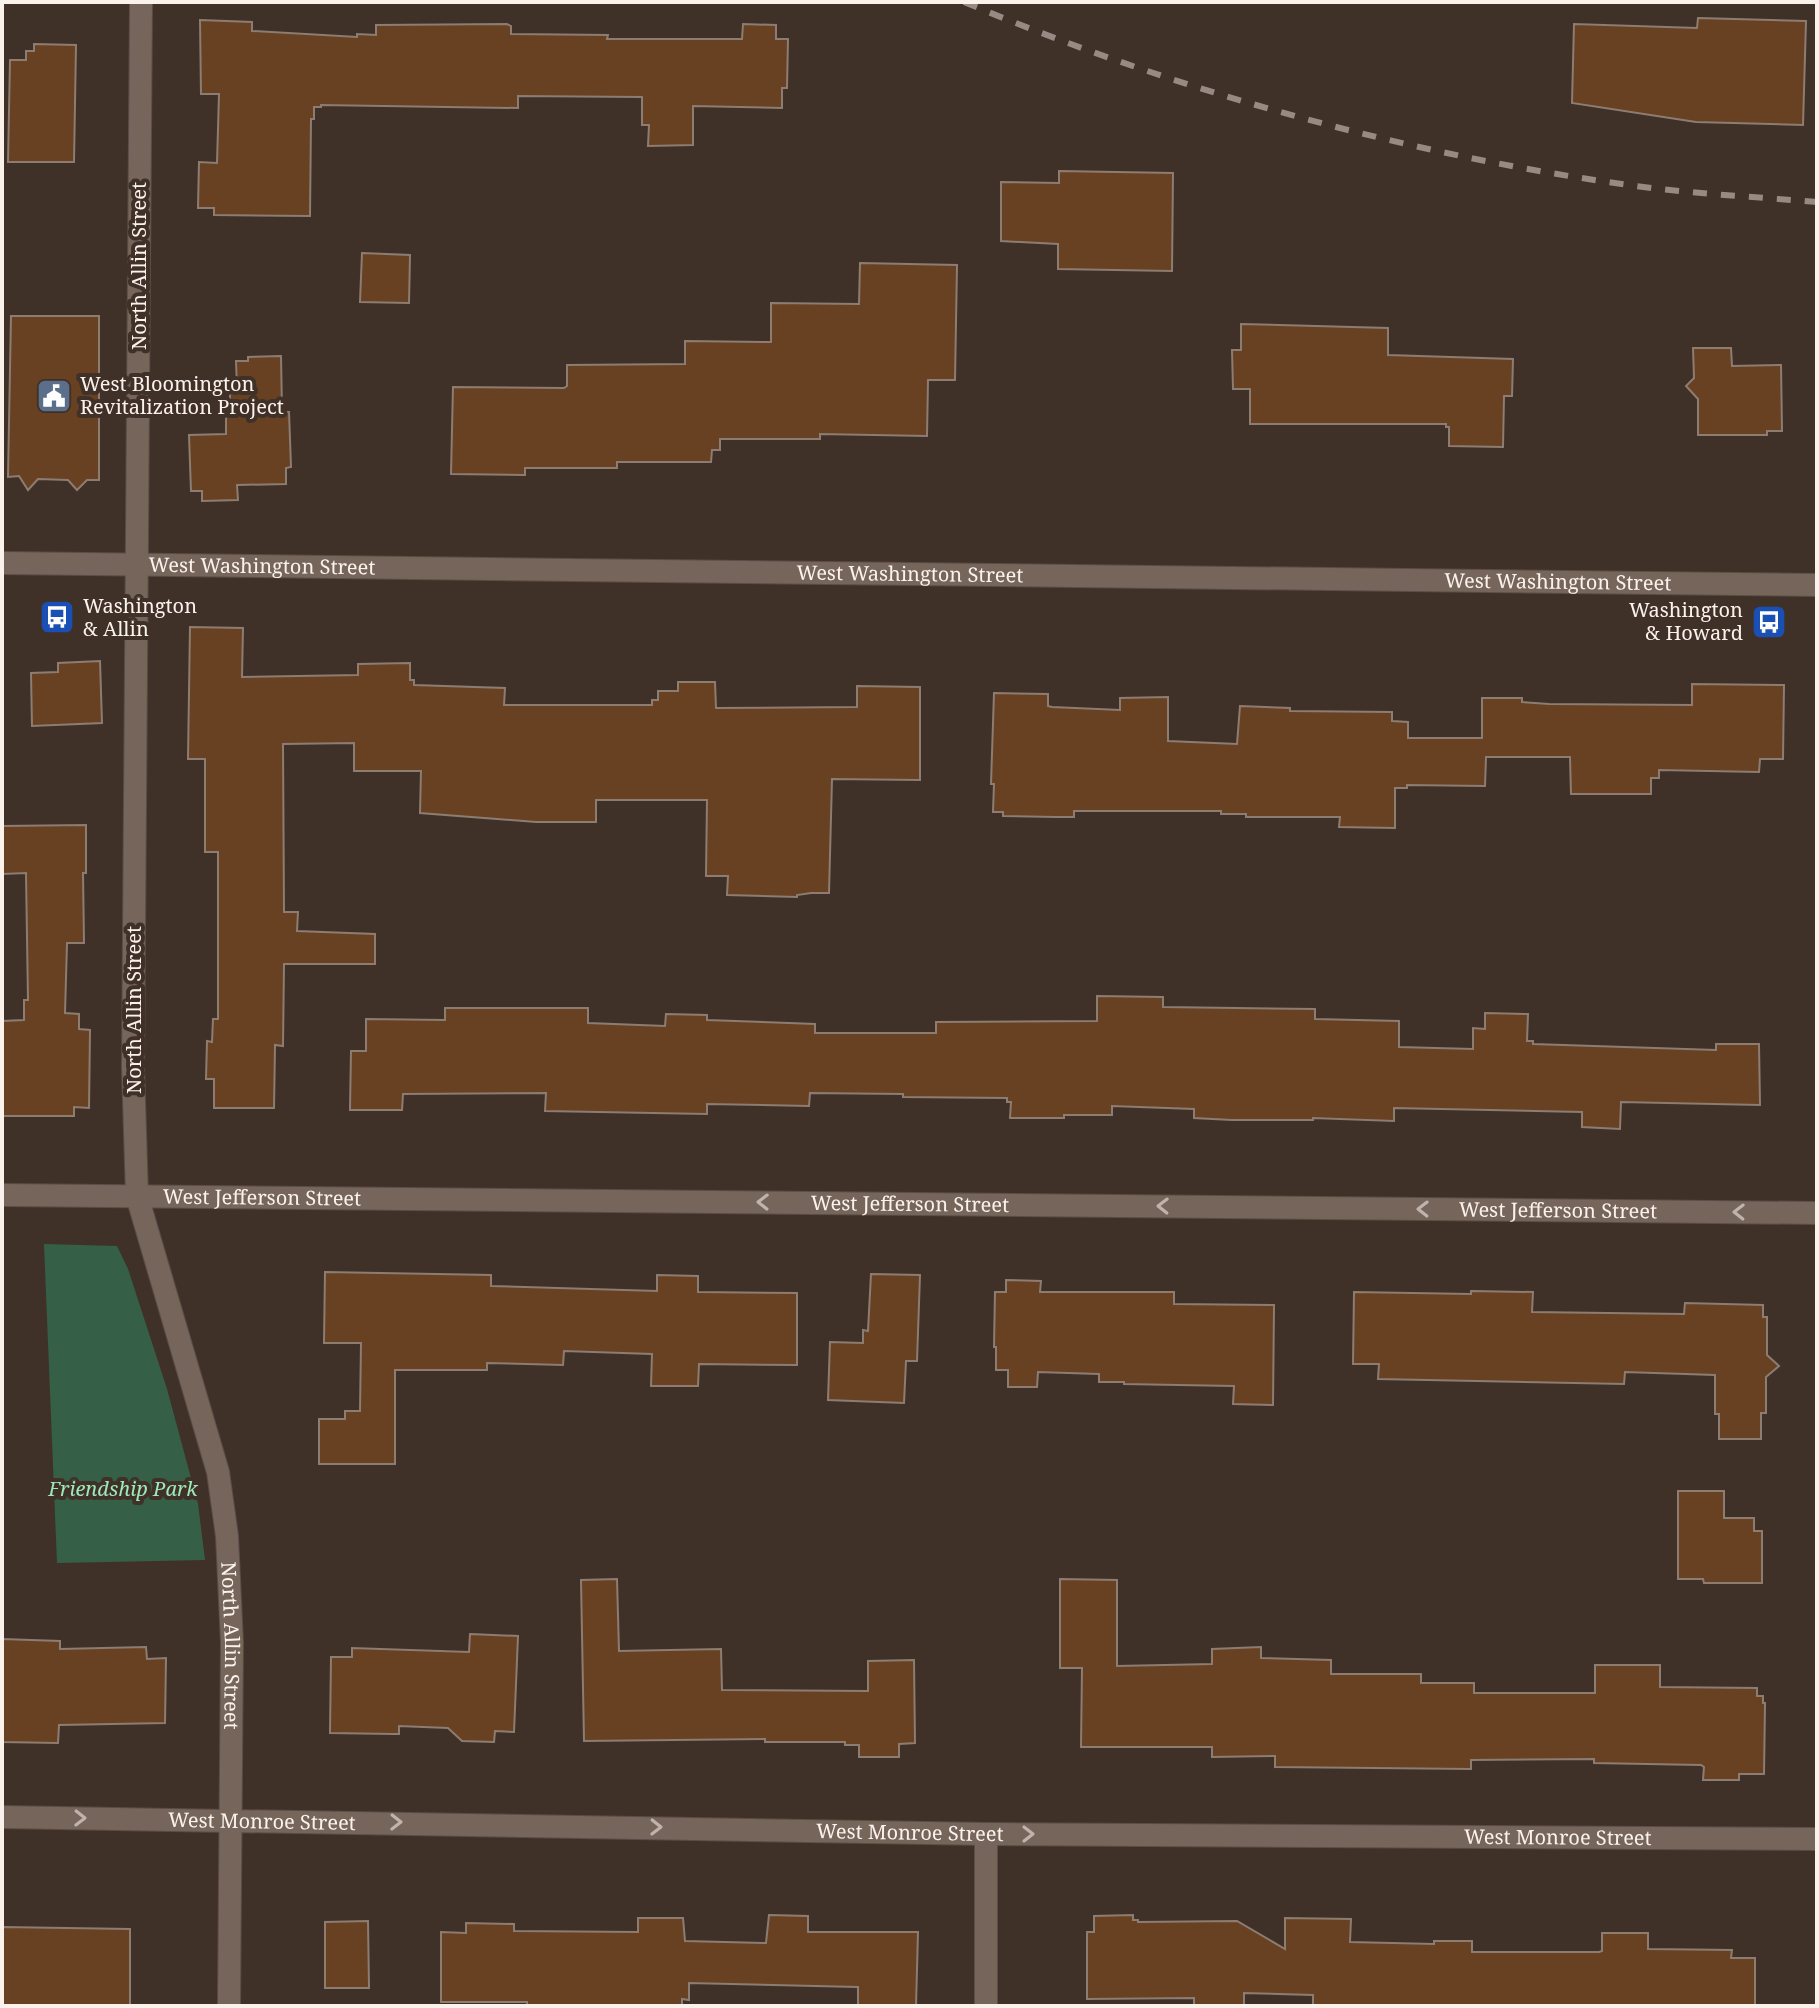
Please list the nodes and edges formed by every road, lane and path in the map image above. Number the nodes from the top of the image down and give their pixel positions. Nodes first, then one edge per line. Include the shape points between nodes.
1 (141, 2) edge
2 (2, 563) edge
3 (136, 565) junction
4 (1817, 585) edge
5 (2, 1195) edge
6 (137, 1196) junction
7 (1817, 1213) edge
8 (2, 1817) edge
9 (232, 1819) junction
10 (986, 1834) junction
11 (1817, 1839) edge
12 (229, 2006) edge
13 (986, 2006) edge

1 - 3 street, North Allin Street
2 - 3 street, West Washington Street
3 - 4 street, West Washington Street
3 - 6 street, North Allin Street
5 - 6 street, West Jefferson Street
7 -> 6 street, West Jefferson Street
6 - 9 street, North Allin Street via 218,1472 226,1523
8 -> 9 street, West Monroe Street
9 -> 10 street, West Monroe Street
9 - 12 street, North Allin Street
10 -> 11 street, West Monroe Street
10 - 13 street

